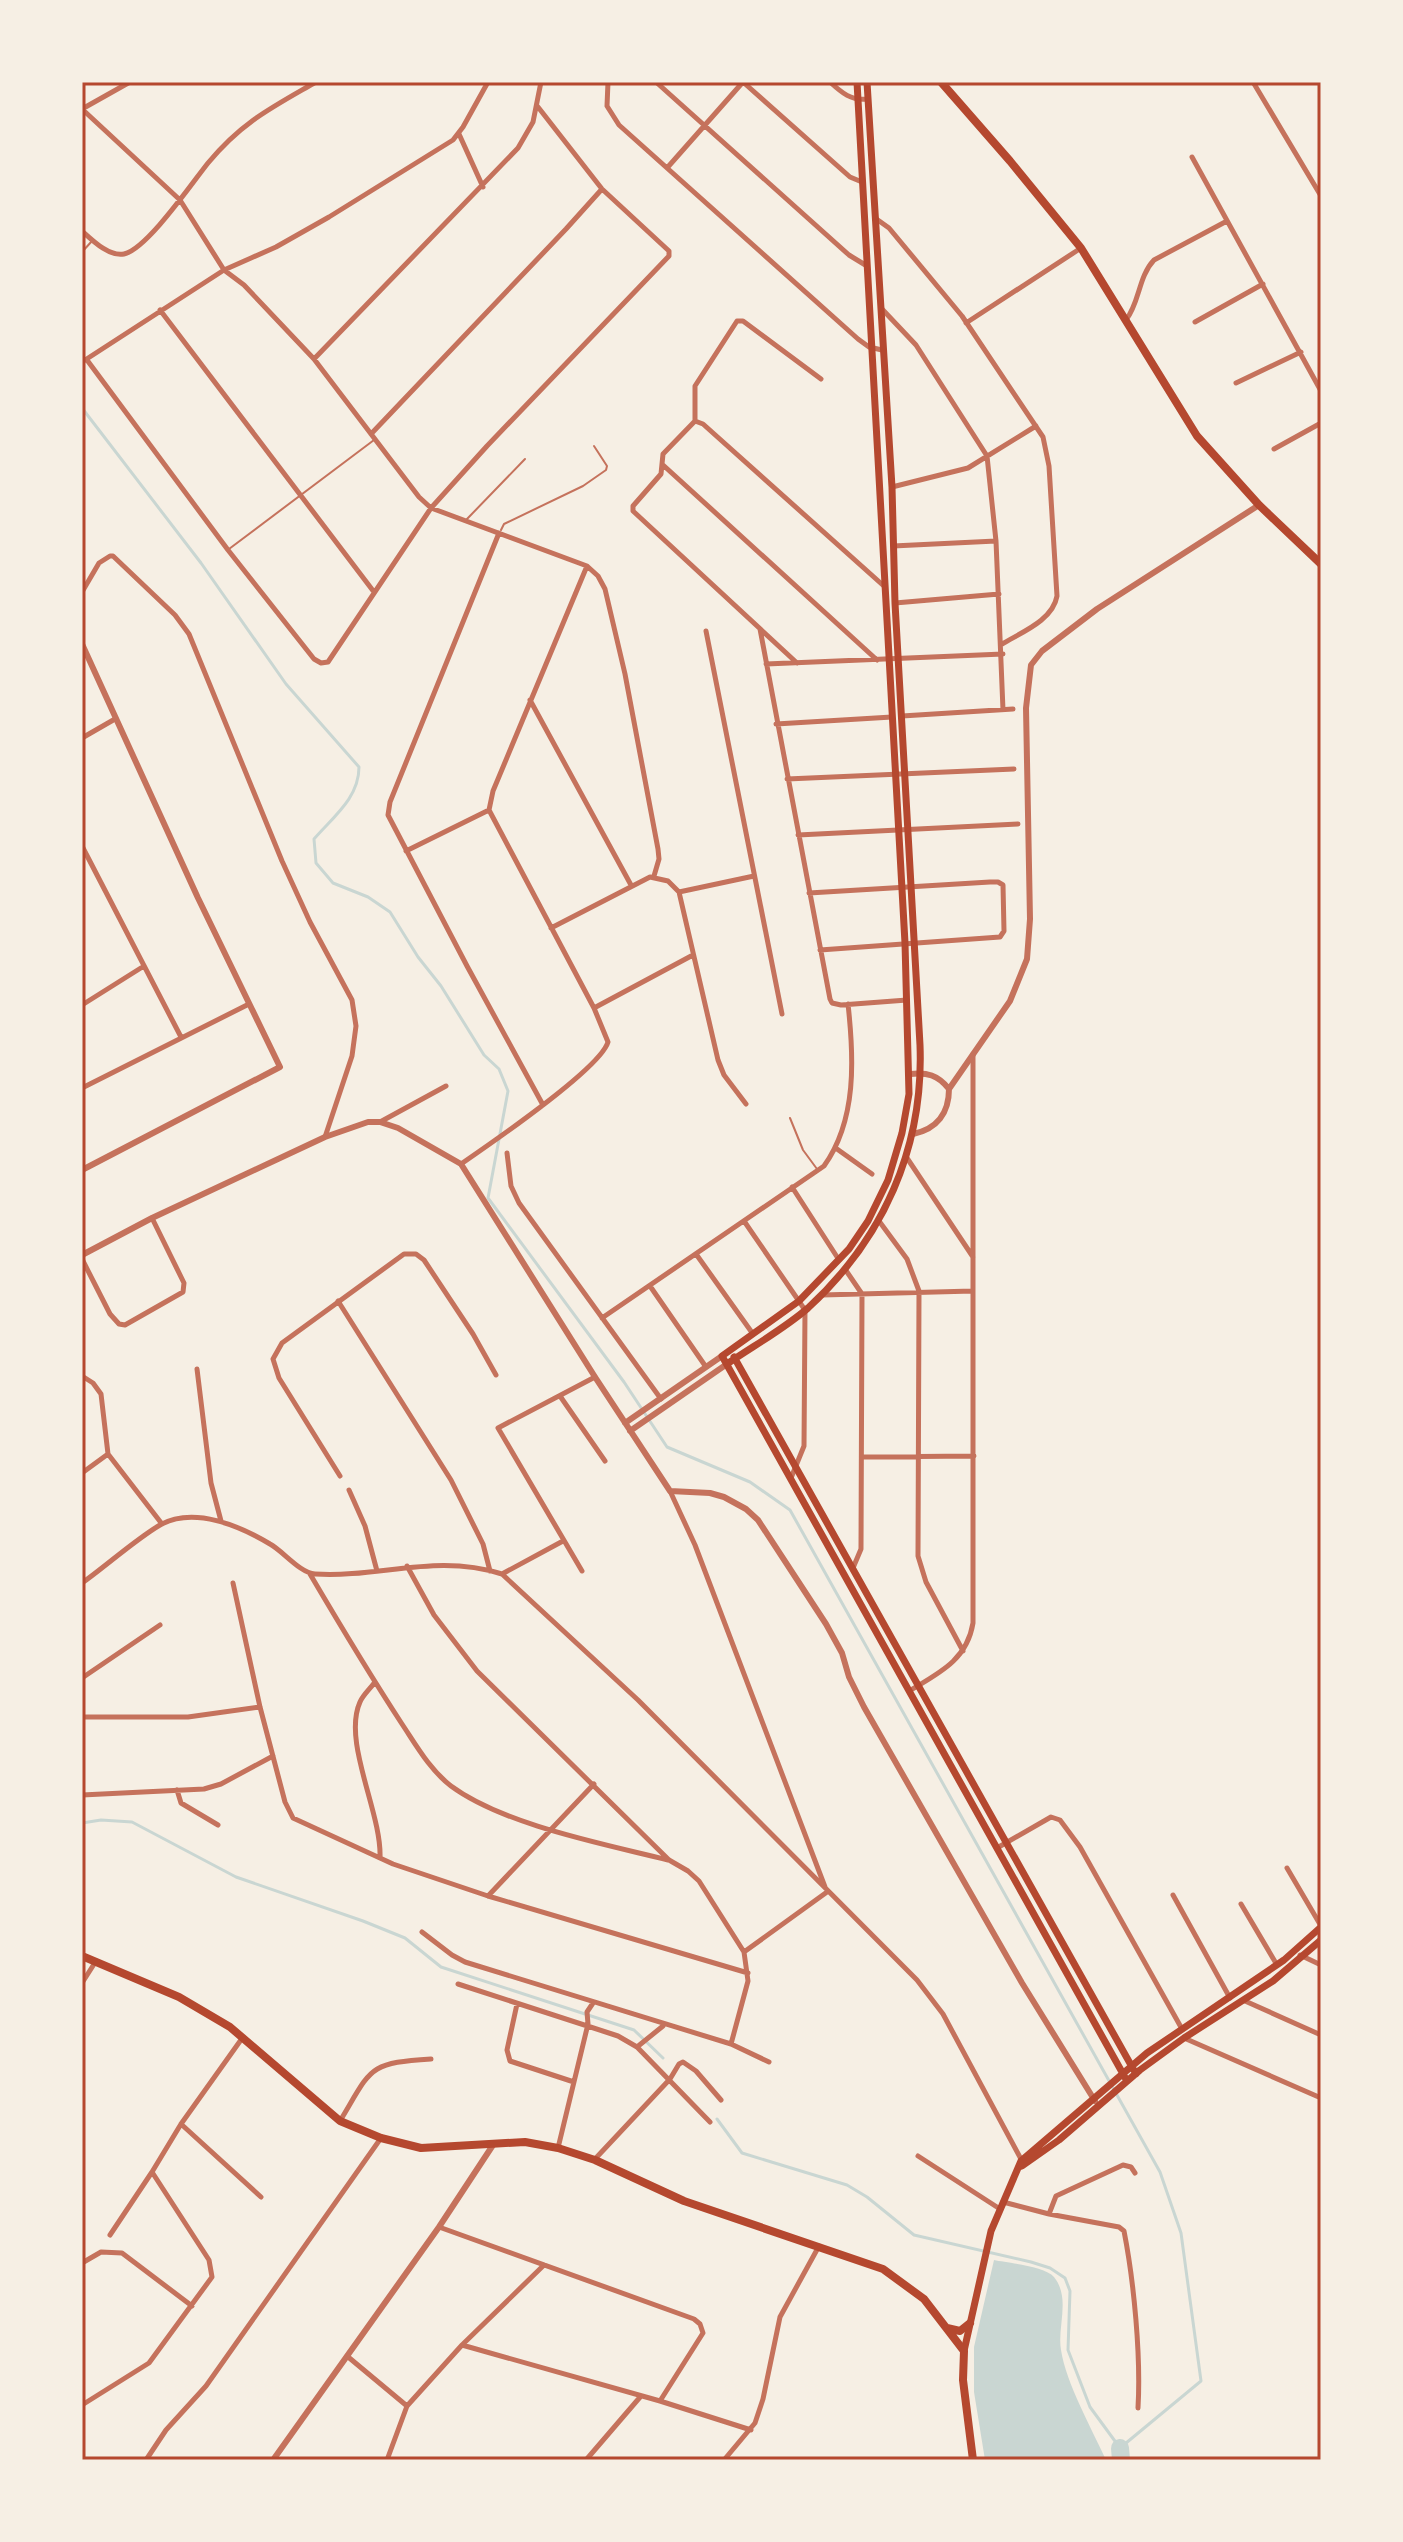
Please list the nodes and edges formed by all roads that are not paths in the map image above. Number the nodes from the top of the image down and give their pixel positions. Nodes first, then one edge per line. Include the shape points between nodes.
1 (130, 82) edge
2 (316, 82) edge
3 (488, 82) edge
4 (541, 82) edge
5 (608, 82) edge
6 (656, 82) edge
7 (744, 82) edge
8 (830, 82) edge
9 (857, 82) edge
10 (867, 82) edge
11 (941, 82) edge
12 (1253, 82) edge
13 (304, 85) edge
14 (868, 99) junction
15 (859, 100) junction
16 (538, 107) junction
17 (82, 109) edge
18 (706, 124) junction
19 (459, 134) junction
20 (1192, 157) dead end
21 (667, 168) junction
22 (862, 182) junction
23 (483, 187) junction
24 (602, 189) junction
25 (1321, 196) edge
26 (180, 200) junction
27 (875, 218) junction
28 (1227, 221) junction
29 (82, 231) edge
30 (93, 241) junction
31 (1081, 248) junction
32 (82, 252) edge
33 (867, 266) junction
34 (224, 270) junction
35 (1263, 284) junction
36 (879, 307) junction
37 (160, 310) junction
38 (1126, 320) junction
39 (1195, 322) dead end
40 (966, 323) junction
41 (872, 348) junction
42 (882, 350) junction
43 (1301, 352) junction
44 (314, 359) junction
45 (84, 361) edge
46 (821, 379) dead end
47 (1236, 383) dead end
48 (1321, 391) edge
49 (695, 421) junction
50 (1321, 423) edge
51 (1036, 426) junction
52 (373, 436) junction
53 (594, 446) dead end
54 (1274, 449) dead end
55 (987, 456) junction
56 (525, 459) dead end
57 (663, 465) junction
58 (892, 487) junction
59 (301, 494) junction
60 (1259, 505) junction
61 (431, 508) junction
62 (467, 520) junction
63 (499, 533) junction
64 (996, 541) junction
65 (893, 546) junction
66 (228, 550) junction
67 (1321, 564) edge
68 (587, 566) junction
69 (885, 587) junction
70 (82, 592) edge
71 (374, 592) junction
72 (999, 594) junction
73 (895, 603) junction
74 (760, 629) junction
75 (706, 631) dead end
76 (82, 644) edge
77 (1002, 644) junction
78 (1003, 654) junction
79 (899, 659) junction
80 (877, 660) junction
81 (889, 660) junction
82 (797, 663) junction
83 (766, 664) junction
84 (530, 700) junction
85 (1013, 709) dead end
86 (1003, 710) junction
87 (902, 716) junction
88 (892, 717) junction
89 (115, 719) junction
90 (776, 724) junction
91 (82, 738) edge
92 (1014, 769) dead end
93 (895, 773) junction
94 (905, 773) junction
95 (787, 779) junction
96 (489, 810) junction
97 (1018, 824) dead end
98 (899, 829) junction
99 (909, 829) junction
100 (798, 835) junction
101 (82, 846) edge
102 (406, 851) junction
103 (654, 876) junction
104 (754, 876) junction
105 (631, 885) junction
106 (902, 887) junction
107 (912, 887) junction
108 (679, 892) junction
109 (809, 893) junction
110 (551, 928) junction
111 (915, 942) junction
112 (905, 943) junction
113 (820, 950) junction
114 (693, 955) junction
115 (144, 966) junction
116 (908, 1000) junction
117 (249, 1004) junction
118 (848, 1004) junction
119 (82, 1005) edge
120 (594, 1008) junction
121 (782, 1014) dead end
122 (181, 1037) junction
123 (973, 1053) junction
124 (921, 1073) junction
125 (910, 1074) junction
126 (446, 1086) dead end
127 (82, 1088) edge
128 (949, 1089) junction
129 (746, 1104) dead end
130 (543, 1105) junction
131 (790, 1118) dead end
132 (380, 1122) junction
133 (913, 1134) junction
134 (325, 1137) junction
135 (837, 1148) junction
136 (507, 1153) dead end
137 (907, 1158) junction
138 (461, 1164) junction
139 (818, 1169) junction
140 (82, 1170) edge
141 (872, 1174) dead end
142 (792, 1187) junction
143 (152, 1218) junction
144 (744, 1221) junction
145 (879, 1221) junction
146 (696, 1254) junction
147 (82, 1257) edge
148 (974, 1258) junction
149 (839, 1261) junction
150 (845, 1269) junction
151 (650, 1286) junction
152 (919, 1291) junction
153 (973, 1291) junction
154 (862, 1294) junction
155 (821, 1295) junction
156 (338, 1301) junction
157 (799, 1301) junction
158 (805, 1310) junction
159 (602, 1318) junction
160 (753, 1334) junction
161 (730, 1351) junction
162 (722, 1356) junction
163 (735, 1359) junction
164 (727, 1364) junction
165 (706, 1367) junction
166 (197, 1369) dead end
167 (496, 1375) dead end
168 (85, 1377) edge
169 (595, 1377) junction
170 (82, 1384) edge
171 (560, 1396) junction
172 (660, 1399) junction
173 (628, 1421) junction
174 (633, 1429) junction
175 (108, 1454) junction
176 (974, 1456) junction
177 (862, 1457) junction
178 (917, 1457) junction
179 (605, 1461) dead end
180 (797, 1468) junction
181 (82, 1473) edge
182 (340, 1476) dead end
183 (791, 1479) junction
184 (349, 1490) dead end
185 (670, 1491) junction
186 (221, 1522) junction
187 (162, 1524) junction
188 (563, 1541) junction
189 (407, 1566) junction
190 (853, 1569) junction
191 (377, 1571) junction
192 (490, 1571) junction
193 (582, 1571) dead end
194 (309, 1573) junction
195 (502, 1574) junction
196 (82, 1583) edge
197 (233, 1583) dead end
198 (160, 1625) dead end
199 (964, 1652) junction
200 (82, 1678) edge
201 (375, 1682) junction
202 (917, 1686) junction
203 (909, 1691) junction
204 (260, 1707) junction
205 (82, 1717) edge
206 (273, 1756) junction
207 (594, 1784) junction
208 (177, 1790) junction
209 (82, 1795) edge
210 (218, 1825) dead end
211 (551, 1830) junction
212 (1005, 1843) junction
213 (997, 1848) junction
214 (380, 1858) junction
215 (669, 1860) junction
216 (1287, 1868) dead end
217 (827, 1892) junction
218 (1173, 1895) dead end
219 (488, 1896) junction
220 (1241, 1904) dead end
221 (1321, 1926) edge
222 (422, 1932) dead end
223 (1321, 1940) edge
224 (744, 1952) junction
225 (1299, 1954) junction
226 (82, 1956) edge
227 (96, 1961) junction
228 (1277, 1965) junction
229 (1321, 1965) edge
230 (748, 1973) junction
231 (82, 1983) edge
232 (458, 1984) dead end
233 (1230, 1998) junction
234 (1245, 2001) junction
235 (517, 2004) junction
236 (592, 2004) junction
237 (587, 2022) junction
238 (664, 2025) junction
239 (1182, 2029) junction
240 (1321, 2035) edge
241 (244, 2037) junction
242 (1184, 2038) junction
243 (731, 2044) junction
244 (639, 2045) junction
245 (431, 2059) dead end
246 (769, 2062) dead end
247 (1134, 2070) junction
248 (670, 2079) junction
249 (1122, 2080) junction
250 (574, 2082) junction
251 (1321, 2098) edge
252 (721, 2100) dead end
253 (1098, 2100) junction
254 (340, 2121) junction
255 (710, 2122) dead end
256 (181, 2124) junction
257 (381, 2138) junction
258 (493, 2145) junction
259 (558, 2148) junction
260 (918, 2156) dead end
261 (595, 2160) junction
262 (1023, 2162) junction
263 (152, 2172) junction
264 (1135, 2173) dead end
265 (261, 2197) dead end
266 (1001, 2205) junction
267 (1049, 2214) junction
268 (439, 2227) junction
269 (110, 2235) dead end
270 (819, 2246) junction
271 (82, 2263) edge
272 (544, 2265) junction
273 (192, 2306) junction
274 (970, 2323) junction
275 (947, 2328) junction
276 (462, 2345) junction
277 (964, 2351) junction
278 (347, 2356) junction
279 (641, 2396) junction
280 (660, 2401) junction
281 (82, 2405) edge
282 (407, 2406) junction
283 (1138, 2408) dead end
284 (751, 2430) junction
285 (274, 2459) edge
286 (146, 2460) edge
287 (387, 2460) edge
288 (586, 2460) edge
289 (724, 2460) edge
290 (973, 2460) edge

1 - 17 street
2 - 13 street
3 - 19 street
4 - 16 street
5 - 21 street via 611,115
6 - 18 street
7 - 18 street
7 - 22 street
8 - 15 street
9 - 15 main road
10 - 14 main road
11 - 31 main road
12 - 25 street
13 - 26 street via 234,135
14 - 15 street
14 - 27 main road
15 - 22 main road
16 - 23 street via 518,148
16 - 24 street
17 - 26 street
18 - 21 street
18 - 33 street
19 - 23 street
19 - 34 street via 329,217
20 - 28 street
21 - 41 street
22 - 33 main road
23 - 44 street
24 - 52 street
24 - 61 street via 669,251 668,257
26 - 30 street via 126,254
26 - 34 street
27 - 36 main road
27 - 40 street via 889,228
28 - 35 street
28 - 38 street via 1151,263
29 - 30 street
30 - 32 lane
31 - 38 main road
31 - 40 street
33 - 41 main road
34 - 37 street
34 - 44 street
35 - 39 street
35 - 43 street
36 - 42 main road
36 - 55 street via 916,345
37 - 45 street
37 - 59 street
38 - 60 main road via 1197,436
40 - 51 street
41 - 42 street
41 - 69 main road
42 - 58 main road
43 - 47 street
43 - 48 street
44 - 52 street
45 - 66 street
46 - 49 street via 737,321 695,386
49 - 57 street via 663,454
49 - 69 street
50 - 54 street
51 - 55 street
51 - 77 street via 1048,456 1056,601 1048,615
52 - 59 lane
52 - 61 street
53 - 63 lane via 607,469 504,524
55 - 58 street via 958,473
55 - 64 street
56 - 62 lane
57 - 74 street via 633,511
57 - 80 street
58 - 65 main road
59 - 66 lane
59 - 71 street
60 - 67 main road
60 - 123 street via 1097,609 1031,665 1026,708 1027,959 1010,1001
61 - 62 street
61 - 71 street
62 - 63 street
63 - 68 street
63 - 102 street via 390,802 389,820
64 - 65 street
64 - 72 street
65 - 73 main road
66 - 71 street via 321,663 332,657
68 - 84 street
68 - 103 street via 605,589 625,674 659,854
69 - 81 main road
70 - 134 street via 99,563 113,556 189,634 282,861 352,1000 352,1056
72 - 73 street
72 - 77 street
73 - 79 main road
74 - 82 street
74 - 83 street
75 - 104 street
76 - 89 street
77 - 78 street
78 - 79 street
78 - 86 street
79 - 81 street
79 - 87 main road
80 - 81 street
80 - 82 street
81 - 88 main road
82 - 83 street
83 - 90 street
84 - 96 street
84 - 105 street
85 - 86 street
86 - 87 street
87 - 94 main road
88 - 90 street
88 - 93 main road
89 - 91 street
89 - 117 street
90 - 95 street
92 - 94 street
93 - 94 street
93 - 95 street
93 - 98 main road
94 - 99 main road
95 - 100 street
96 - 102 street
96 - 110 street
97 - 99 street
98 - 99 street
98 - 100 street
98 - 106 main road
99 - 107 main road
100 - 109 street
101 - 115 street
102 - 130 street
103 - 105 street
103 - 108 street
104 - 108 street
104 - 121 street
105 - 110 street
106 - 107 street
106 - 109 street
106 - 112 main road
107 - 111 main road
107 - 111 street via 998,882 1003,888 1002,936
108 - 114 street
109 - 113 street
110 - 120 street
111 - 112 street
111 - 124 main road
112 - 113 street
112 - 116 main road
113 - 118 street via 831,1001
114 - 120 street
114 - 129 street via 718,1060
115 - 119 street
115 - 122 street
116 - 118 street
116 - 125 main road
117 - 122 street
117 - 140 street via 280,1067
118 - 135 street via 852,1073
120 - 130 street via 608,1038 603,1055
122 - 127 street
123 - 128 street
123 - 148 street
124 - 125 street
124 - 128 street via 937,1077
124 - 133 main road
125 - 149 main road via 902,1133 888,1180 868,1221
126 - 132 street
128 - 133 street via 941,1119
130 - 138 street
131 - 139 lane via 803,1150
132 - 134 street
132 - 138 street
133 - 137 main road
134 - 143 street
135 - 139 street
135 - 141 street
136 - 159 street via 513,1192
137 - 145 main road
137 - 148 street
138 - 169 street
139 - 142 street
142 - 144 street
142 - 149 street
143 - 147 street
143 - 147 street via 184,1283 174,1299 119,1324
144 - 146 street
144 - 157 street
145 - 150 main road
145 - 152 street via 907,1259
146 - 151 street
146 - 160 street
148 - 153 street
149 - 157 main road
150 - 154 street
150 - 155 main road
151 - 159 street
151 - 165 street
152 - 153 street
152 - 154 street
152 - 178 street
153 - 176 street
154 - 155 street
154 - 177 street
155 - 158 main road
156 - 167 street via 404,1254 416,1254 455,1305
156 - 182 street via 282,1343 273,1359
156 - 192 street via 451,1480 483,1544
157 - 158 street
157 - 160 main road
158 - 163 main road
158 - 180 street via 804,1446
159 - 172 street
160 - 161 main road
161 - 162 main road
161 - 163 main road
162 - 164 main road
162 - 165 street
163 - 164 main road
163 - 180 main road
164 - 174 street
164 - 183 main road
165 - 172 street
166 - 186 street
168 - 170 street
168 - 175 street via 97,1387 104,1404
169 - 171 street
169 - 173 street
171 - 179 street
171 - 188 street via 498,1428
172 - 173 street
173 - 174 street
174 - 185 street
175 - 181 street
175 - 187 street
176 - 178 street
176 - 199 street via 975,1602
177 - 178 street
177 - 190 street via 861,1549
178 - 199 street via 921,1570
180 - 183 street
180 - 190 main road
183 - 203 main road
184 - 191 street
185 - 217 street
185 - 253 street via 724,1497 746,1509 768,1534 826,1624 864,1707 1022,1983
186 - 187 street
186 - 194 street via 267,1542
187 - 196 street
188 - 193 street
188 - 195 street
189 - 191 street
189 - 192 street
189 - 207 street via 434,1615 477,1671
190 - 202 main road
191 - 194 street
192 - 195 street
194 - 201 street
195 - 217 street via 638,1700
197 - 204 street
198 - 200 street
199 - 202 street
201 - 211 street via 439,1776 465,1795
201 - 214 street via 359,1703 356,1724
202 - 203 street
202 - 212 main road
203 - 213 main road
204 - 205 street via 188,1717
204 - 206 street
206 - 208 street via 221,1784
206 - 214 street via 285,1802 297,1822
207 - 211 street
207 - 215 street
208 - 209 street
208 - 210 street via 181,1803
211 - 215 street
211 - 219 street
212 - 213 street
212 - 239 street via 1051,1817 1060,1820
212 - 247 main road
213 - 249 main road
214 - 219 street
215 - 224 street via 699,1881
216 - 221 street
217 - 224 street
217 - 262 street via 932,1998
218 - 233 street
219 - 230 street
220 - 228 street
221 - 225 main road
222 - 236 street via 465,1962
223 - 225 main road
224 - 230 street
225 - 228 main road
225 - 229 street
225 - 234 main road
226 - 227 main road
227 - 231 street
227 - 241 main road via 179,1997
228 - 233 main road
230 - 243 street
232 - 235 street
233 - 239 main road
234 - 240 street
234 - 242 main road
235 - 237 street
235 - 250 street via 507,2050 510,2061
236 - 237 street
236 - 238 street
237 - 244 street
237 - 250 street
238 - 243 street
238 - 244 street
239 - 247 main road
241 - 254 main road
241 - 256 street
242 - 247 main road
242 - 251 street
243 - 246 street
244 - 248 street
245 - 254 street via 393,2061 376,2068
247 - 249 main road
248 - 252 street via 679,2064 687,2064
248 - 255 street
248 - 261 street
249 - 253 main road
250 - 259 street
253 - 262 main road via 1059,2140
254 - 257 main road
256 - 263 street
256 - 265 street
257 - 258 main road via 432,2149
257 - 286 street via 215,2374
258 - 259 main road via 525,2142
258 - 268 street
259 - 261 main road
260 - 266 street
261 - 270 main road via 684,2201
262 - 266 main road
263 - 269 street
263 - 273 street via 212,2268 212,2277
264 - 267 street via 1123,2165 1058,2195
266 - 267 street
266 - 274 main road
267 - 283 street via 1124,2231
268 - 272 street
268 - 278 street
270 - 275 main road via 896,2277 924,2299
270 - 284 street via 780,2317
271 - 273 street via 101,2252 122,2253
272 - 276 street
272 - 280 street via 700,2324 703,2333
273 - 281 street via 149,2363
274 - 275 main road via 960,2331
274 - 277 main road
275 - 277 main road
276 - 279 street
276 - 282 street
277 - 290 main road
278 - 282 street
278 - 285 street
279 - 280 street
279 - 288 street
280 - 284 street
282 - 287 street
284 - 289 street

